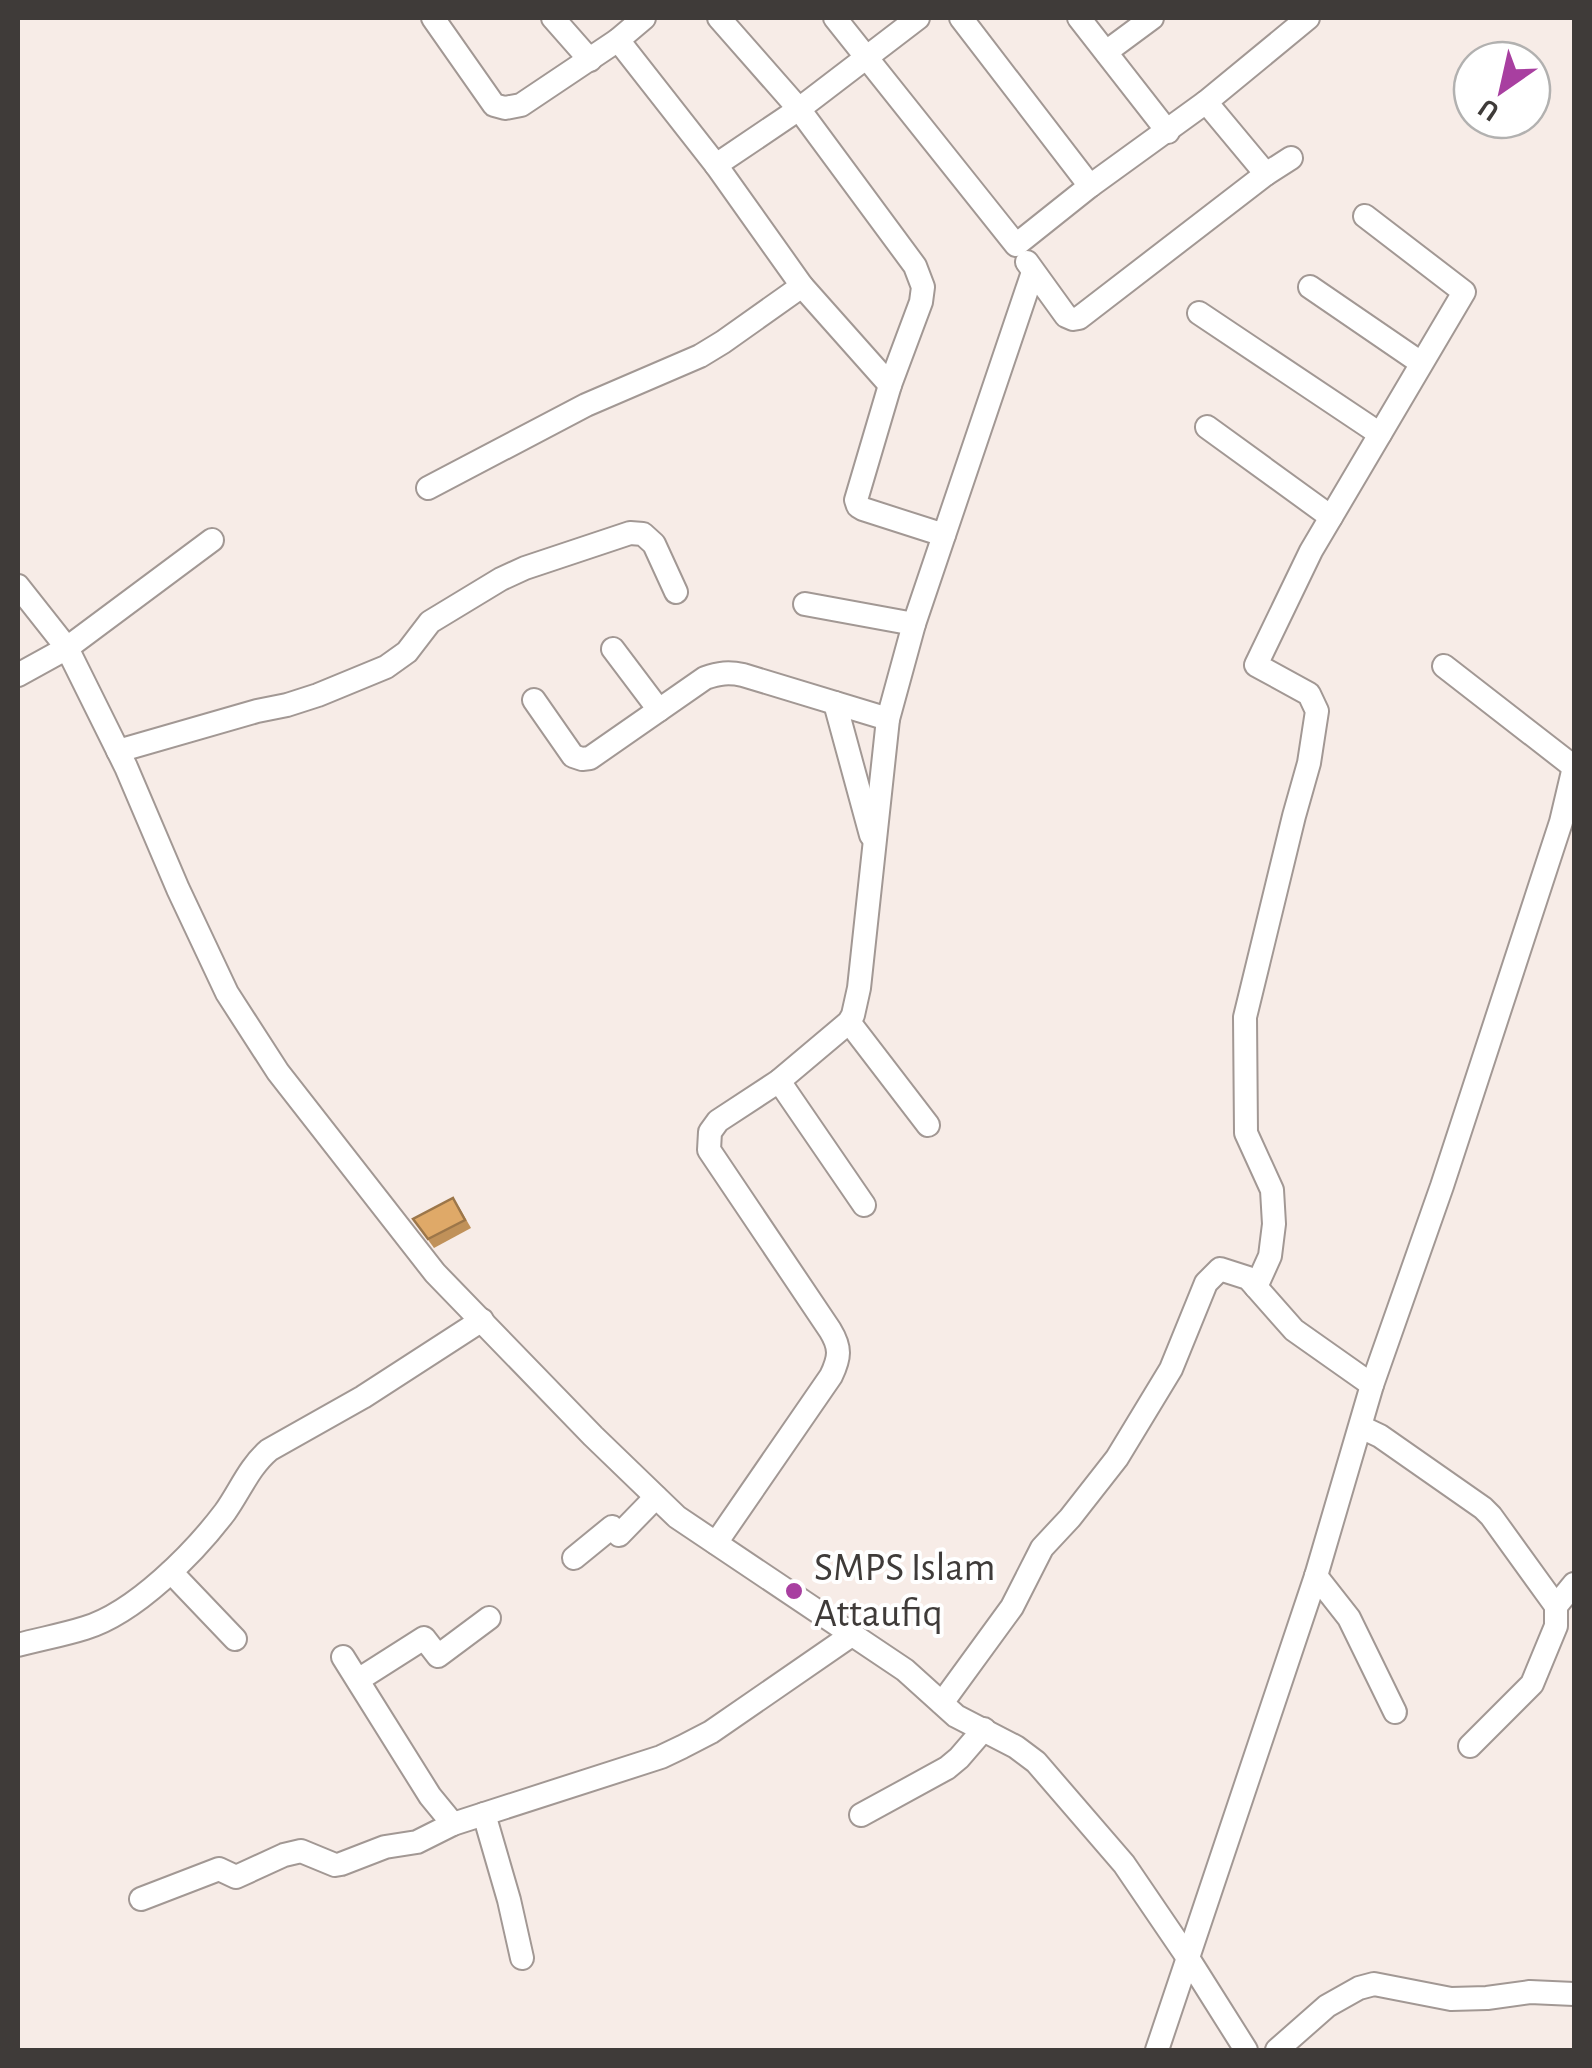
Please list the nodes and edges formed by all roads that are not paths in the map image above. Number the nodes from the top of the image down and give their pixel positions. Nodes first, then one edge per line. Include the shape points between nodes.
1 (433, 18) edge
2 (554, 18) edge
3 (644, 18) edge
4 (719, 18) edge
5 (835, 18) edge
6 (918, 18) edge
7 (961, 18) edge
8 (1079, 18) edge
9 (1152, 18) edge
10 (1308, 18) edge
11 (618, 40) junction
12 (1106, 52) junction
13 (866, 56) junction
14 (590, 60) junction
15 (1206, 102) junction
16 (799, 109) junction
17 (1168, 132) junction
18 (1291, 158) dead end
19 (716, 165) junction
20 (1266, 174) junction
21 (1090, 186) junction
22 (1366, 216) dead end
23 (1016, 244) junction
24 (1032, 272) junction
25 (802, 286) junction
26 (1310, 287) dead end
27 (1199, 313) dead end
28 (1422, 363) junction
29 (890, 385) junction
30 (1206, 428) dead end
31 (1380, 434) junction
32 (428, 488) dead end
33 (1332, 516) junction
34 (944, 535) junction
35 (212, 540) dead end
36 (18, 586) edge
37 (676, 592) dead end
38 (804, 604) dead end
39 (914, 624) junction
40 (67, 648) junction
41 (613, 649) dead end
42 (1444, 666) dead end
43 (18, 676) edge
44 (534, 700) dead end
45 (835, 703) junction
46 (659, 710) junction
47 (888, 718) junction
48 (118, 750) junction
49 (1574, 767) edge
50 (1568, 826) edge
51 (874, 848) junction
52 (848, 1022) junction
53 (779, 1080) junction
54 (928, 1124) dead end
55 (864, 1206) dead end
56 (1256, 1287) junction
57 (482, 1320) junction
58 (1372, 1385) junction
59 (1361, 1427) junction
60 (656, 1498) junction
61 (716, 1543) junction
62 (574, 1558) dead end
63 (171, 1572) junction
64 (1316, 1576) junction
65 (1574, 1584) edge
66 (1556, 1606) junction
67 (489, 1618) dead end
68 (853, 1634) junction
69 (235, 1639) dead end
70 (18, 1645) edge
71 (343, 1657) dead end
72 (358, 1680) junction
73 (942, 1703) junction
74 (1394, 1712) dead end
75 (984, 1729) junction
76 (1470, 1746) dead end
77 (484, 1814) junction
78 (861, 1815) dead end
79 (453, 1824) junction
80 (141, 1900) dead end
81 (522, 1958) dead end
82 (1188, 1958) junction
83 (1574, 1994) edge
84 (1158, 2050) edge
85 (1246, 2050) edge
86 (1276, 2050) edge

1 - 14 street via 494,106 520,105
2 - 14 street
3 - 11 street
4 - 16 street
5 - 13 street
6 - 13 street
7 - 21 street
8 - 12 street
9 - 12 street
10 - 15 street
11 - 14 street
11 - 19 street
12 - 17 street
13 - 16 street
13 - 23 street
15 - 17 street
15 - 20 street
16 - 19 street
16 - 29 street via 915,266 923,287
17 - 21 street
18 - 20 street
19 - 25 street
20 - 24 street via 1079,318 1066,316
21 - 23 street
22 - 28 street via 1464,292
23 - 24 street
24 - 34 street
25 - 29 street
25 - 32 street via 700,356 586,404
26 - 28 street
27 - 31 street
28 - 31 street
29 - 34 street via 858,506
30 - 33 street
31 - 33 street
33 - 56 street via 1256,665 1308,694 1316,712 1245,1017 1246,1133 1272,1190 1274,1224
34 - 39 street
35 - 40 street
36 - 40 street
37 - 48 street via 654,544 630,533 500,580 430,622 386,667 302,700
38 - 39 street
39 - 47 street
40 - 43 street
40 - 48 street
41 - 46 street
42 - 49 street
44 - 46 street via 572,756 582,759
45 - 46 street via 732,672 706,678
45 - 47 street
45 - 51 street
47 - 51 street
48 - 57 street via 219,976 268,1056 435,1273
49 - 50 street
50 - 58 street
51 - 52 street via 859,988
52 - 53 street
52 - 54 street
53 - 55 street
53 - 61 street via 718,1121 709,1150 840,1354
56 - 58 street via 1294,1330
56 - 73 street via 1220,1269 1206,1283 1171,1369 1117,1458 1042,1548 1012,1606
57 - 60 street
57 - 63 street via 269,1450
58 - 59 street
59 - 64 street
59 - 66 street via 1483,1508
60 - 61 street
60 - 62 street via 619,1535 612,1526
61 - 68 street
63 - 69 street
63 - 70 street via 87,1628
64 - 74 street via 1354,1628
64 - 82 street
65 - 66 street
66 - 76 street via 1556,1626 1532,1684
67 - 72 street via 438,1656 424,1638
68 - 73 street
68 - 77 street via 682,1748
71 - 72 street
72 - 79 street
73 - 75 street
75 - 78 street via 947,1768
75 - 82 street via 1036,1762 1069,1798
77 - 79 street
77 - 81 street
79 - 80 street via 341,1864 301,1851 236,1877 219,1869
82 - 84 street
82 - 85 street
83 - 86 street via 1451,1999 1374,1984 1327,2006

